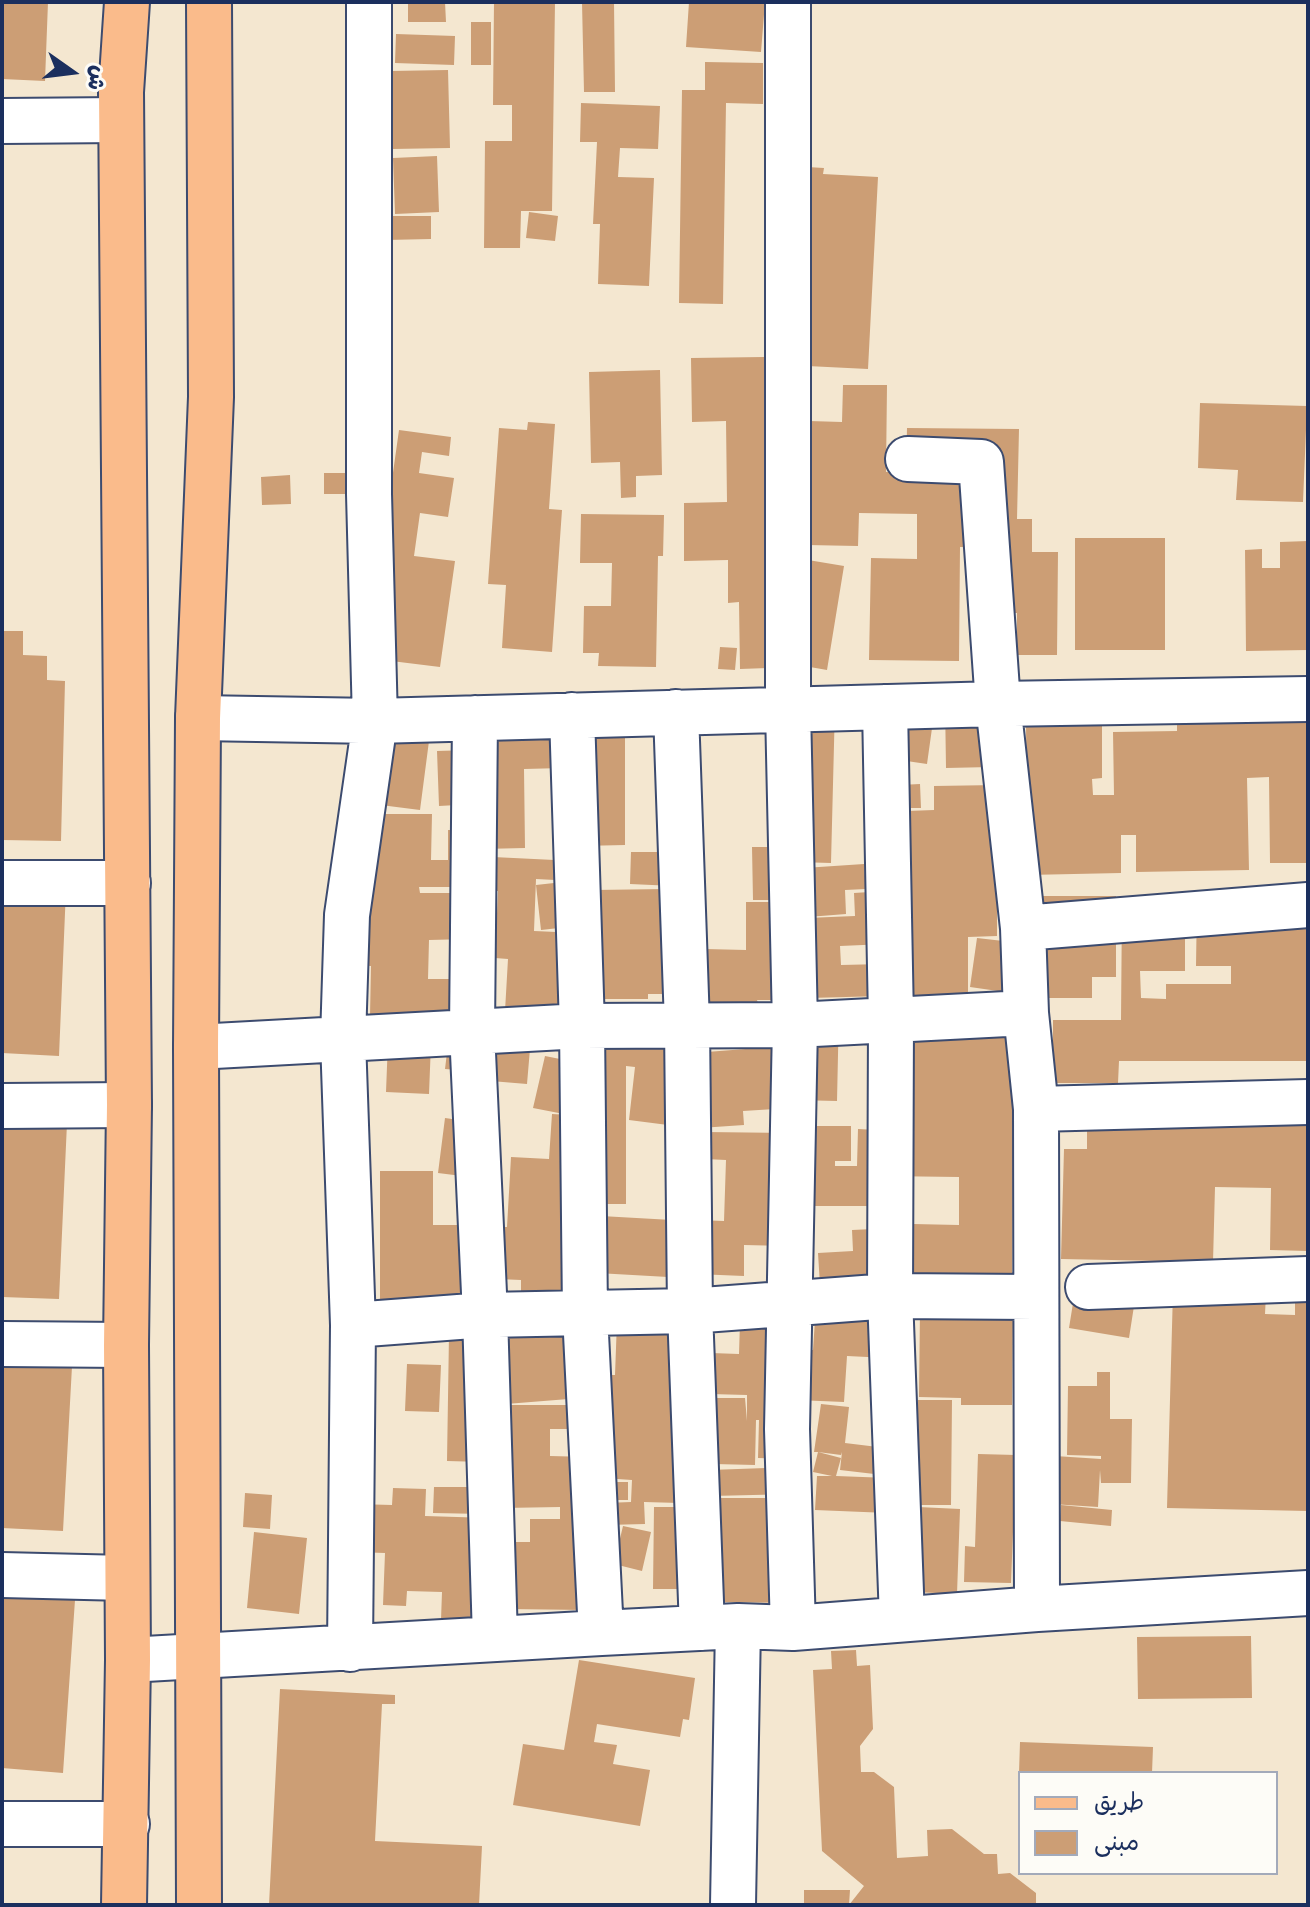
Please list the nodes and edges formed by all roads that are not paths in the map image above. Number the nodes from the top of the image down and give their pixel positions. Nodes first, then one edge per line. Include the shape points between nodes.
1 (127, 2) edge
2 (209, 2) edge
3 (369, 2) edge
4 (788, 2) edge
5 (121, 120) junction
6 (2, 121) edge
7 (908, 459) dead end
8 (1308, 699) edge
9 (998, 704) junction
10 (885, 707) junction
11 (788, 709) junction
12 (676, 712) junction
13 (572, 715) junction
14 (198, 718) junction
15 (475, 718) junction
16 (375, 721) junction
17 (2, 883) edge
18 (128, 883) junction
19 (1308, 905) edge
20 (1023, 928) junction
21 (1026, 1013) junction
22 (891, 1020) junction
23 (687, 1024) junction
24 (795, 1025) junction
25 (582, 1026) junction
26 (472, 1031) junction
27 (343, 1039) junction
28 (196, 1047) junction
29 (1308, 1102) edge
30 (129, 1105) junction
31 (2, 1106) edge
32 (1036, 1109) junction
33 (1308, 1279) edge
34 (1088, 1287) dead end
35 (890, 1296) junction
36 (1034, 1297) junction
37 (788, 1304) junction
38 (690, 1311) junction
39 (585, 1314) junction
40 (485, 1315) junction
41 (353, 1325) junction
42 (2, 1344) edge
43 (126, 1345) junction
44 (2, 1575) edge
45 (126, 1578) junction
46 (1308, 1593) edge
47 (1037, 1609) junction
48 (902, 1619) junction
49 (720, 1627) junction
50 (793, 1628) junction
51 (601, 1633) junction
52 (495, 1638) junction
53 (350, 1649) junction
54 (200, 1656) junction
55 (128, 1660) junction
56 (2, 1824) edge
57 (127, 1824) junction
58 (124, 1905) edge
59 (199, 1905) edge
60 (733, 1905) edge

1 - 5 main road
2 - 14 main road via 211,397
3 - 16 street via 369,494
4 - 11 street
5 - 6 street
5 - 18 main road
7 - 9 street via 981,462
8 - 9 street
9 - 10 street
9 - 20 street
10 - 11 street
10 - 22 street
11 - 12 street
11 - 24 street
12 - 13 street
12 - 23 street
13 - 15 street
13 - 25 street
14 - 16 street
14 - 28 main road
15 - 16 street
15 - 26 street
16 - 27 street via 347,915
17 - 18 street
18 - 30 main road
19 - 20 street
20 - 21 street
21 - 22 street
21 - 32 street
22 - 24 street
22 - 35 street
23 - 24 street
23 - 25 street
23 - 38 street
24 - 37 street
25 - 26 street
25 - 39 street
26 - 27 street
26 - 40 street
27 - 28 street
27 - 41 street
28 - 54 main road
29 - 32 street
30 - 31 street
30 - 43 main road
32 - 36 street
33 - 34 street
35 - 36 street
35 - 37 street
35 - 48 street
36 - 47 street
37 - 38 street
37 - 50 street
38 - 39 street
38 - 49 street
39 - 40 street
39 - 51 street
40 - 41 street
40 - 52 street
41 - 53 street
42 - 43 street
43 - 45 main road
44 - 45 street
45 - 55 main road
46 - 47 street
47 - 48 street
48 - 50 street
49 - 50 street
49 - 51 street
49 - 60 street
51 - 52 street
52 - 53 street
53 - 54 street
54 - 55 street
54 - 59 main road
55 - 57 main road
56 - 57 street
57 - 58 main road

